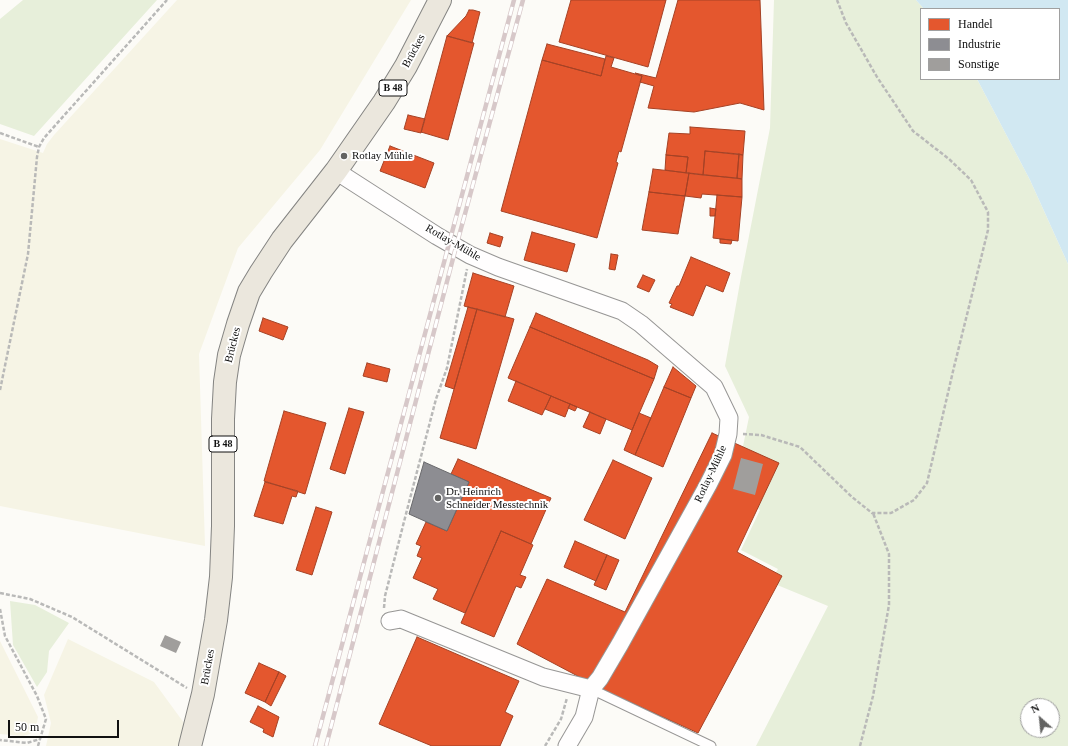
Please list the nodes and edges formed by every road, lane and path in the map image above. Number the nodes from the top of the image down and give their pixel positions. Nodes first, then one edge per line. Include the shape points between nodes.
1 (167, 0) edge
2 (440, 0) edge
3 (837, 0) edge
4 (0, 133) edge
5 (39, 146) junction
6 (336, 171) junction
7 (470, 255) junction
8 (0, 390) edge
9 (728, 434) junction
10 (872, 513) junction
11 (0, 593) edge
12 (0, 610) edge
13 (390, 622) joint
14 (571, 683) junction
15 (591, 689) junction
16 (203, 694) junction
17 (0, 740) edge
18 (40, 740) junction
19 (38, 746) edge
20 (190, 746) edge
21 (545, 746) edge
22 (567, 746) edge
23 (711, 746) edge
24 (860, 746) edge

1 - 5 path
2 - 6 main road, Brückes / B 48 via 388,96
3 - 10 path via 846,23 877,77 913,131 971,180 988,212 988,230 927,483 914,500 891,513
4 - 5 path
5 - 8 path via 28,254
6 - 7 street, Rotlay-Mühle
6 - 16 main road, Brückes / B 48 via 282,240 249,292 229,355 223,419 221,577
7 - 9 street, Rotlay-Mühle via 622,311 641,324 714,387 729,418
7 - 13 path via 447,368 436,399 386,596 384,607
9 - 10 path via 761,435 800,447
9 - 15 street, Rotlay-Mühle via 723,455 708,485 620,644
10 - 24 path via 889,554 889,605 873,696
11 - 16 path via 30,599 72,617 183,686
12 - 18 path via 5,636 37,696 46,719
13 - 14 street via 402,619 543,677
14 - 15 street
14 - 21 path via 561,719
15 - 22 street via 584,717
15 - 23 lane
16 - 20 main road, Brückes / B 48
17 - 18 path
18 - 19 path

